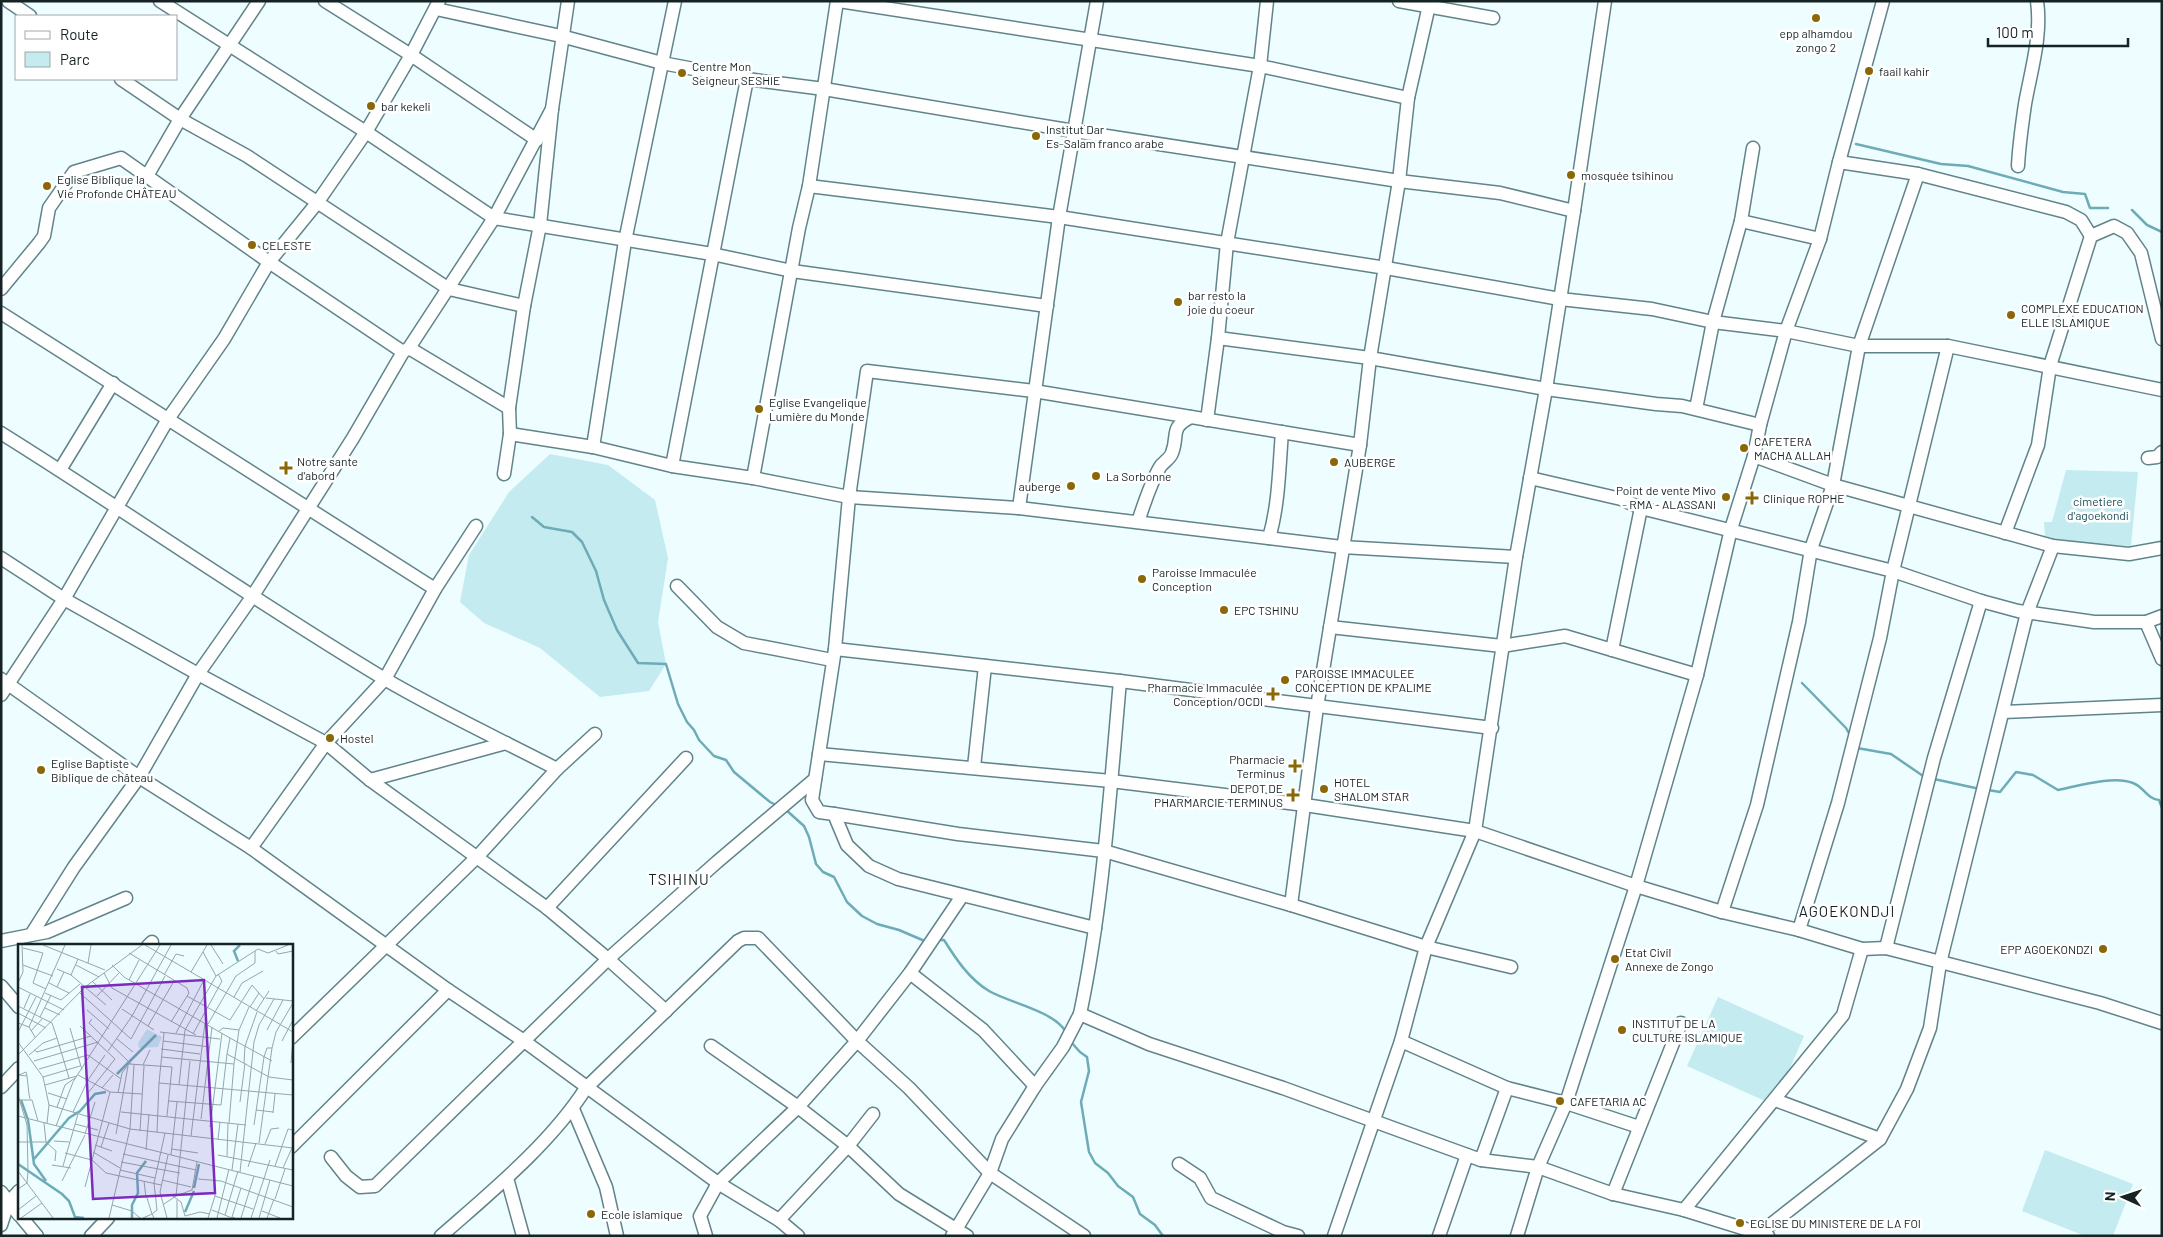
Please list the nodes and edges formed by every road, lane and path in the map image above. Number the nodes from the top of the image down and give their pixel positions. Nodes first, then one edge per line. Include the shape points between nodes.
1 (8, 1) edge
2 (160, 1) edge
3 (258, 1) edge
4 (325, 1) edge
5 (568, 1) edge
6 (675, 1) edge
7 (838, 1) edge
8 (1097, 1) edge
9 (1267, 1) edge
10 (1399, 1) edge
11 (1605, 1) edge
12 (1883, 1) edge
13 (2037, 1) edge
14 (1430, 3) edge
15 (437, 5) edge
16 (29, 15) edge
17 (1492, 18) dead end
18 (561, 36) junction
19 (1090, 40) junction
20 (228, 45) junction
21 (411, 55) junction
22 (662, 63) junction
23 (1260, 66) junction
24 (746, 79) junction
25 (122, 80) edge
26 (824, 89) junction
27 (1408, 98) junction
28 (552, 109) junction
29 (180, 119) junction
30 (1074, 131) junction
31 (366, 132) junction
32 (537, 140) junction
33 (1753, 148) dead end
34 (1243, 156) junction
35 (1839, 162) junction
36 (2018, 166) dead end
37 (1918, 174) junction
38 (147, 176) junction
39 (1399, 181) junction
40 (809, 186) junction
41 (317, 203) junction
42 (1574, 211) junction
43 (1059, 217) junction
44 (494, 218) junction
45 (1741, 221) junction
46 (540, 226) junction
47 (2091, 236) junction
48 (1820, 239) junction
49 (625, 241) junction
50 (1227, 243) junction
51 (712, 254) junction
52 (269, 262) junction
53 (1386, 268) junction
54 (792, 271) junction
55 (1, 289) edge
56 (449, 289) junction
57 (1560, 299) junction
58 (524, 306) junction
59 (1047, 306) junction
60 (1, 313) edge
61 (1713, 322) junction
62 (1786, 331) junction
63 (1218, 338) junction
64 (2162, 339) edge
65 (1859, 346) junction
66 (1948, 346) junction
67 (406, 350) junction
68 (1370, 358) junction
69 (2050, 366) junction
70 (113, 383) junction
71 (1546, 389) junction
72 (2162, 390) edge
73 (1034, 391) junction
74 (509, 408) junction
75 (1696, 409) junction
76 (1191, 417) junction
77 (168, 419) junction
78 (1207, 420) junction
79 (1760, 425) junction
80 (1282, 432) junction
81 (1, 433) edge
82 (510, 434) junction
83 (1360, 445) junction
84 (593, 447) junction
85 (2162, 452) edge
86 (1754, 456) junction
87 (2148, 458) dead end
88 (672, 466) junction
89 (60, 470) junction
90 (504, 474) dead end
91 (753, 478) junction
92 (1530, 478) junction
93 (1833, 485) junction
94 (849, 497) junction
95 (117, 506) junction
96 (1910, 506) junction
97 (307, 508) junction
98 (1019, 508) junction
99 (1641, 508) junction
100 (1138, 522) junction
101 (476, 526) dead end
102 (1730, 529) junction
103 (2005, 533) junction
104 (1269, 538) junction
105 (2053, 546) junction
106 (1342, 547) junction
107 (2162, 548) edge
108 (1811, 549) junction
109 (1516, 557) junction
110 (1, 558) edge
111 (1893, 571) junction
112 (677, 586) dead end
113 (435, 589) junction
114 (252, 596) junction
115 (64, 599) junction
116 (1981, 601) junction
117 (2027, 613) junction
118 (2162, 616) edge
119 (2146, 622) junction
120 (1330, 627) junction
121 (1502, 646) junction
122 (1612, 650) junction
123 (833, 654) junction
124 (2162, 659) edge
125 (985, 666) junction
126 (198, 674) junction
127 (1697, 675) junction
128 (384, 679) junction
129 (5, 682) edge
130 (1120, 682) junction
131 (1, 695) edge
132 (2162, 705) edge
133 (1317, 707) junction
134 (2003, 712) junction
135 (1492, 728) junction
136 (595, 734) dead end
137 (326, 742) junction
138 (506, 743) junction
139 (819, 754) junction
140 (686, 758) dead end
141 (974, 767) junction
142 (557, 769) junction
143 (139, 777) junction
144 (815, 779) junction
145 (370, 780) junction
146 (1111, 781) junction
147 (1305, 804) junction
148 (834, 814) junction
149 (1475, 831) junction
150 (251, 848) junction
151 (1104, 851) junction
152 (478, 856) junction
153 (1636, 886) junction
154 (962, 896) junction
155 (126, 898) dead end
156 (1291, 905) junction
157 (547, 908) junction
158 (1722, 912) junction
159 (1095, 928) junction
160 (1799, 930) junction
161 (32, 935) junction
162 (1, 941) edge
163 (385, 945) junction
164 (1426, 947) junction
165 (1886, 948) junction
166 (1862, 949) junction
167 (608, 959) junction
168 (1940, 963) junction
169 (1511, 967) dead end
170 (910, 972) junction
171 (1, 986) edge
172 (448, 990) junction
173 (18, 1006) edge
174 (666, 1011) junction
175 (1080, 1014) junction
176 (1681, 1023) dead end
177 (2162, 1023) edge
178 (292, 1037) edge
179 (524, 1041) junction
180 (857, 1041) junction
181 (1401, 1041) junction
182 (711, 1046) dead end
183 (18, 1069) edge
184 (1035, 1086) junction
185 (1, 1087) edge
186 (586, 1088) junction
187 (1507, 1088) junction
188 (1775, 1100) junction
189 (1566, 1103) junction
190 (798, 1107) junction
191 (573, 1109) junction
192 (873, 1114) dead end
193 (1372, 1120) junction
194 (1639, 1127) junction
195 (1880, 1139) junction
196 (292, 1145) edge
197 (848, 1146) junction
198 (1467, 1156) junction
199 (331, 1157) dead end
200 (1481, 1160) junction
201 (1180, 1164) dead end
202 (1538, 1167) junction
203 (990, 1173) junction
204 (507, 1178) junction
205 (718, 1183) junction
206 (18, 1191) edge
207 (1613, 1194) junction
208 (4, 1198) edge
209 (1684, 1210) junction
210 (18, 1214) edge
211 (24, 1220) edge
212 (106, 1220) edge
213 (779, 1220) junction
214 (1, 1225) edge
215 (958, 1234) edge
216 (1762, 1235) edge
217 (37, 1236) edge
218 (91, 1236) edge
219 (441, 1236) edge
220 (523, 1236) edge
221 (617, 1236) edge
222 (706, 1236) edge
223 (798, 1236) edge
224 (1084, 1236) edge
225 (1298, 1236) edge
226 (1334, 1236) edge
227 (1439, 1236) edge
228 (1517, 1236) edge

1 - 16 street
2 - 20 street
3 - 20 street
4 - 21 street
5 - 18 street
6 - 22 street
7 - 19 street
7 - 26 street
8 - 19 street
9 - 23 street
10 - 14 street
11 - 42 street
12 - 35 street
13 - 36 street via 2039,18 2033,71 2019,141
14 - 17 street
14 - 27 street
15 - 18 street
15 - 21 street
18 - 22 street
18 - 28 street
19 - 23 street
19 - 30 street
20 - 29 street
20 - 31 street
21 - 31 street
21 - 32 street
22 - 24 street
22 - 49 street
23 - 27 street
23 - 34 street
24 - 26 street
24 - 51 street
25 - 29 street
26 - 30 street
26 - 40 street
27 - 39 street
28 - 32 street
28 - 46 street
29 - 38 street
29 - 41 street via 246,156
30 - 34 street
30 - 43 street
31 - 41 street
31 - 44 street
32 - 44 street
33 - 45 street
34 - 39 street
34 - 50 street
35 - 37 street
35 - 48 street
37 - 47 street via 2066,212 2081,220
37 - 65 street
38 - 52 street
38 - 55 street via 121,158 74,172 49,208 44,236
39 - 42 street via 1500,193
39 - 53 street
40 - 43 street
40 - 54 street via 798,228
41 - 52 street
41 - 56 street
42 - 57 street
43 - 50 street
43 - 59 street
44 - 46 street
44 - 56 street
45 - 48 street
45 - 61 street
46 - 49 street
46 - 58 street
47 - 64 street via 2114,226 2126,233 2141,253
47 - 69 street
48 - 62 street
49 - 51 street
49 - 84 street
50 - 53 street
50 - 63 street
51 - 54 street
51 - 88 street
52 - 67 street
52 - 77 street via 224,339
53 - 57 street
53 - 68 street
54 - 59 street
54 - 91 street
56 - 58 street
56 - 67 street
57 - 61 street via 1652,309
57 - 71 street
58 - 74 street
59 - 73 street
60 - 70 street
61 - 62 street
61 - 75 street
62 - 65 street
62 - 79 street
63 - 68 street
63 - 78 street
65 - 66 street
65 - 93 street
66 - 69 street
66 - 96 street
67 - 74 street
67 - 97 street
68 - 71 street
68 - 83 street
69 - 72 street
69 - 103 street via 2038,445
70 - 77 street
70 - 89 street
71 - 75 street
71 - 92 street
73 - 76 street
73 - 94 street via 867,372
73 - 98 street
74 - 82 street
75 - 79 street
76 - 78 street
76 - 100 street via 1176,428 1172,455 1161,465 1153,480
77 - 95 street
77 - 97 street
78 - 80 street
79 - 86 street
80 - 83 street
80 - 104 street via 1280,476
81 - 89 street
82 - 84 street
82 - 90 street
83 - 106 street
84 - 88 street
85 - 87 street via 2157,457
86 - 93 street
86 - 102 street
88 - 91 street
89 - 95 street
91 - 94 street
92 - 99 street via 1621,499
92 - 109 street
93 - 96 street
93 - 108 street
94 - 98 street
94 - 123 street
95 - 114 street
95 - 115 street
96 - 103 street
96 - 111 street
97 - 113 street
97 - 114 street
98 - 100 street
99 - 102 street
99 - 122 street
100 - 104 street
101 - 113 street
102 - 108 street
102 - 127 street
103 - 105 street
104 - 106 street
105 - 107 street via 2129,554
105 - 117 street
106 - 109 street
106 - 120 street
108 - 111 street
108 - 158 street via 1799,622 1757,805
109 - 121 street
110 - 115 street
111 - 116 street
111 - 160 street via 1880,638 1838,803
112 - 123 street via 717,627 744,642
113 - 128 street
114 - 126 street
114 - 128 street
115 - 126 street
115 - 129 street
116 - 117 street
116 - 165 street via 1934,758
117 - 119 street via 2094,622
117 - 134 street
118 - 119 street
119 - 124 street
120 - 121 street
120 - 133 street
121 - 122 street via 1565,636
121 - 135 street
122 - 127 street
123 - 125 street
123 - 139 street
125 - 130 street
125 - 141 street
126 - 137 street
126 - 143 street
127 - 153 street
128 - 137 street
128 - 138 street
129 - 131 street
129 - 143 street
130 - 133 street
130 - 146 street
132 - 134 street
133 - 135 street
133 - 147 street
134 - 168 street
135 - 149 street
136 - 142 street
137 - 145 street
137 - 150 street
138 - 142 street
138 - 145 street
139 - 141 street
139 - 144 street
140 - 157 street
141 - 146 street
142 - 152 street
143 - 150 street
143 - 161 street via 74,867
144 - 148 street via 814,806 819,812
144 - 167 street
145 - 152 street
146 - 147 street
146 - 151 street
147 - 149 street
147 - 156 street
148 - 151 street via 958,834
148 - 154 street via 847,846 869,866 898,879
149 - 153 street
149 - 164 street
150 - 163 street
151 - 156 street
151 - 159 street
152 - 157 street
152 - 163 street
153 - 158 street
153 - 189 street
154 - 159 street
154 - 170 street
155 - 161 street via 47,932
156 - 164 street
157 - 167 street
158 - 160 street
159 - 175 street
160 - 166 street
161 - 162 street
163 - 172 street
163 - 178 street
164 - 169 street
164 - 181 street
165 - 166 street
165 - 168 street
166 - 188 street via 1843,1015
167 - 174 street
167 - 179 street
168 - 177 street via 2100,1003
168 - 195 street via 1930,1028 1907,1089
170 - 180 street
170 - 184 street via 983,1030
171 - 173 street
172 - 179 street
172 - 196 street
174 - 180 street via 738,941 758,938
174 - 186 street
175 - 184 street via 1063,1047
175 - 193 street via 1149,1044
176 - 194 street
179 - 186 street
179 - 199 street via 375,1186 360,1187
180 - 190 street
180 - 203 street via 908,1088
181 - 187 street
181 - 193 street
182 - 190 street
183 - 185 street
184 - 203 street via 1002,1139
186 - 191 street
186 - 205 street
187 - 189 street
187 - 200 street
188 - 195 street
188 - 209 street
189 - 194 street
189 - 202 street
190 - 197 street
190 - 205 street
191 - 204 street
191 - 221 street via 600,1172
192 - 197 street
193 - 198 street
193 - 226 street
194 - 207 street
195 - 216 street
197 - 213 street
197 - 215 street via 899,1194
198 - 200 street
198 - 227 street
200 - 202 street
201 - 225 street via 1200,1178 1211,1198
202 - 207 street
202 - 228 street
203 - 215 street
203 - 224 street
204 - 219 street
204 - 220 street
205 - 213 street
205 - 222 street via 700,1216
206 - 208 street
207 - 209 street
208 - 210 street
208 - 214 street
209 - 216 street
211 - 217 street
212 - 218 street
213 - 223 street

